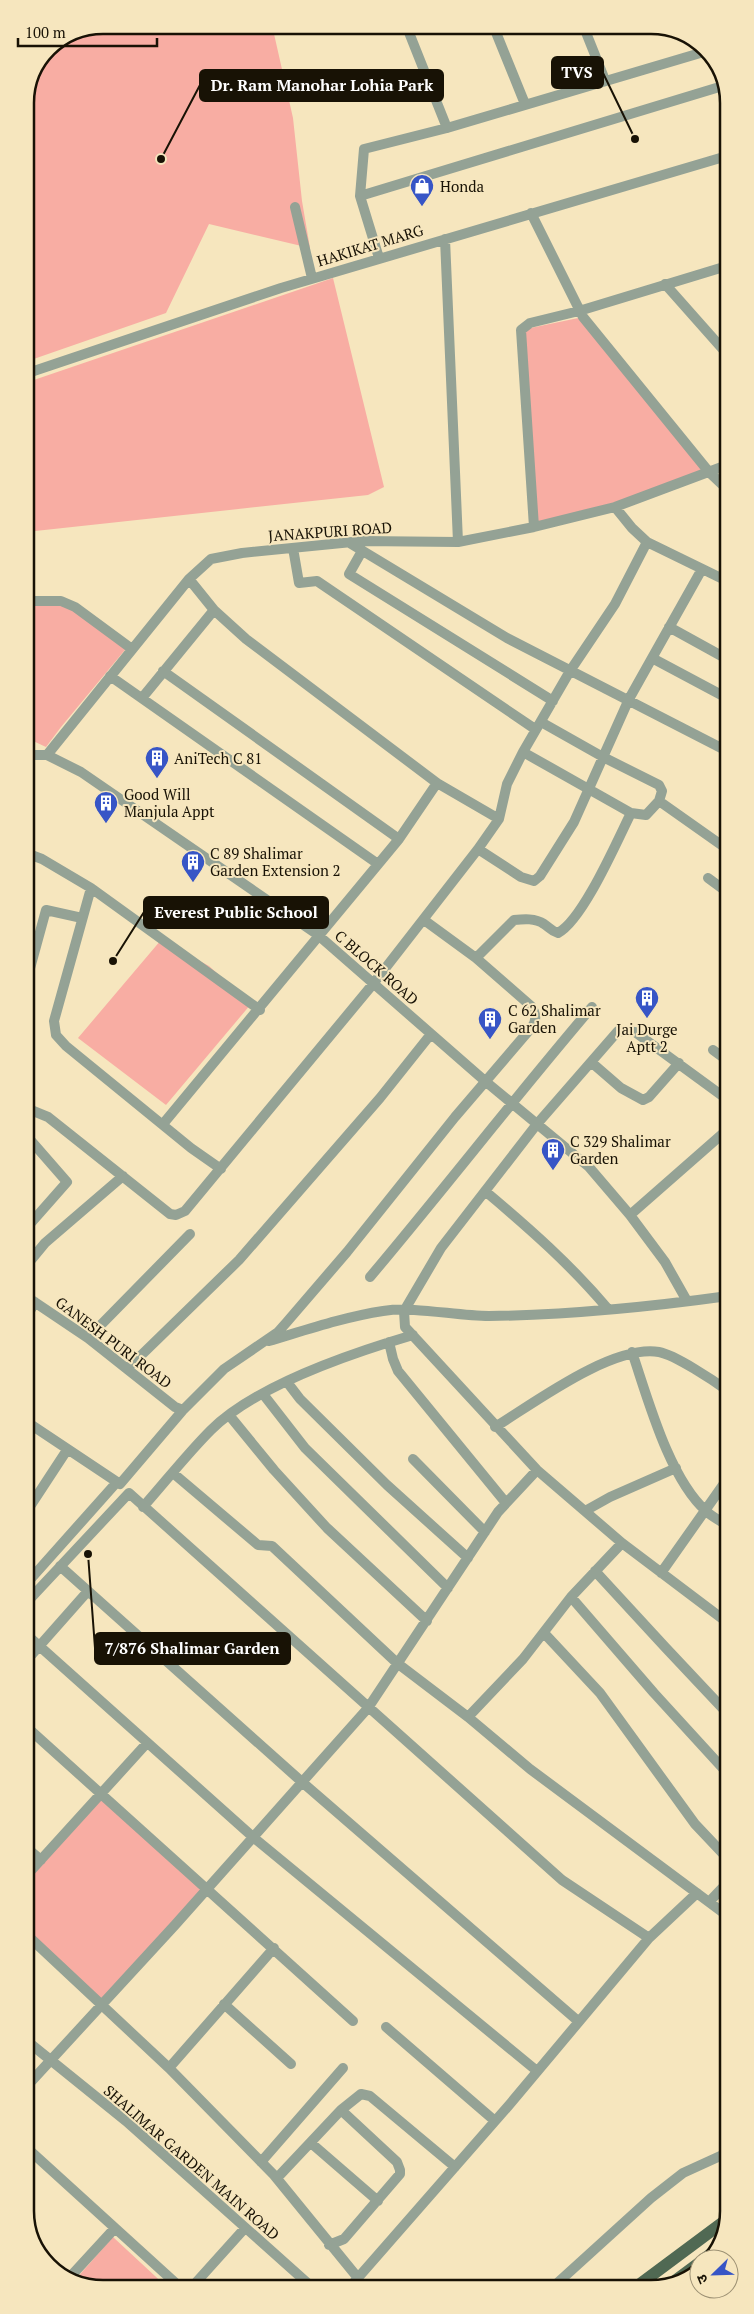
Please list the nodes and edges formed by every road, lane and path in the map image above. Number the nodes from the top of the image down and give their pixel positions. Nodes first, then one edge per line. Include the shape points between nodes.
1 (410, 34) edge
2 (496, 34) edge
3 (587, 34) edge
4 (698, 52) edge
5 (605, 80) junction
6 (719, 87) edge
7 (525, 104) junction
8 (447, 128) junction
9 (720, 158) edge
10 (360, 196) junction
11 (296, 207) dead end
12 (531, 213) junction
13 (445, 239) junction
14 (379, 258) junction
15 (720, 268) edge
16 (312, 278) junction
17 (665, 284) junction
18 (579, 311) junction
19 (720, 346) edge
20 (34, 371) edge
21 (720, 468) edge
22 (709, 472) junction
23 (720, 482) edge
24 (615, 507) junction
25 (534, 527) junction
26 (348, 542) junction
27 (458, 542) junction
28 (647, 542) junction
29 (293, 548) junction
30 (362, 551) junction
31 (702, 569) junction
32 (720, 578) edge
33 (188, 579) junction
34 (34, 601) edge
35 (214, 610) junction
36 (669, 627) junction
37 (132, 648) junction
38 (720, 655) edge
39 (652, 658) junction
40 (163, 671) junction
41 (570, 672) junction
42 (110, 676) junction
43 (720, 694) edge
44 (142, 698) junction
45 (629, 699) junction
46 (553, 701) junction
47 (538, 726) junction
48 (720, 748) edge
49 (522, 752) junction
50 (34, 755) edge
51 (47, 756) junction
52 (603, 757) junction
53 (437, 783) junction
54 (588, 789) junction
55 (658, 801) junction
56 (631, 813) junction
57 (498, 819) junction
58 (399, 839) junction
59 (720, 844) edge
60 (478, 849) junction
61 (34, 856) edge
62 (378, 864) junction
63 (708, 878) dead end
64 (720, 887) edge
65 (91, 888) junction
66 (82, 918) junction
67 (424, 920) junction
68 (318, 935) junction
69 (34, 954) edge
70 (476, 958) junction
71 (373, 984) junction
72 (592, 1007) dead end
73 (260, 1010) junction
74 (431, 1034) junction
75 (713, 1050) dead end
76 (720, 1055) edge
77 (591, 1062) junction
78 (678, 1063) junction
79 (485, 1081) junction
80 (720, 1094) edge
81 (511, 1102) junction
82 (34, 1111) edge
83 (163, 1124) junction
84 (537, 1124) junction
85 (720, 1135) edge
86 (34, 1150) edge
87 (221, 1169) junction
88 (123, 1176) junction
89 (486, 1191) junction
90 (630, 1215) junction
91 (34, 1219) edge
92 (190, 1234) dead end
93 (34, 1257) edge
94 (370, 1277) dead end
95 (720, 1297) edge
96 (34, 1301) edge
97 (686, 1301) junction
98 (608, 1309) junction
99 (404, 1311) junction
100 (409, 1331) junction
101 (88, 1338) junction
102 (389, 1342) junction
103 (256, 1345) junction
104 (632, 1352) junction
105 (127, 1369) junction
106 (286, 1382) junction
107 (720, 1385) edge
108 (263, 1394) junction
109 (183, 1410) junction
110 (229, 1415) junction
111 (34, 1427) edge
112 (496, 1427) junction
113 (67, 1450) junction
114 (413, 1459) dead end
115 (676, 1468) junction
116 (537, 1470) junction
117 (173, 1473) junction
118 (117, 1482) junction
119 (720, 1489) edge
120 (34, 1500) edge
121 (506, 1503) junction
122 (143, 1507) junction
123 (705, 1511) junction
124 (585, 1512) junction
125 (720, 1521) edge
126 (485, 1532) junction
127 (622, 1543) junction
128 (468, 1558) junction
129 (60, 1566) junction
130 (595, 1571) junction
131 (661, 1572) junction
132 (34, 1575) edge
133 (448, 1588) junction
134 (88, 1591) junction
135 (34, 1594) edge
136 (571, 1597) junction
137 (720, 1617) edge
138 (427, 1621) junction
139 (544, 1633) junction
140 (34, 1641) edge
141 (39, 1646) junction
142 (34, 1652) edge
143 (397, 1663) junction
144 (720, 1705) edge
145 (368, 1708) junction
146 (468, 1717) junction
147 (34, 1734) edge
148 (147, 1743) junction
149 (720, 1765) edge
150 (302, 1782) junction
151 (101, 1794) junction
152 (253, 1837) junction
153 (720, 1850) edge
154 (34, 1854) edge
155 (41, 1860) junction
156 (34, 1868) edge
157 (208, 1888) junction
158 (720, 1890) edge
159 (697, 1893) junction
160 (709, 1902) junction
161 (720, 1910) edge
162 (649, 1938) junction
163 (34, 1941) edge
164 (274, 1948) junction
165 (224, 2004) junction
166 (103, 2005) junction
167 (353, 2021) dead end
168 (578, 2021) junction
169 (386, 2027) dead end
170 (34, 2047) edge
171 (49, 2061) junction
172 (291, 2064) dead end
173 (169, 2068) junction
174 (343, 2068) dead end
175 (537, 2071) junction
176 (34, 2078) edge
177 (341, 2110) junction
178 (495, 2121) junction
179 (311, 2143) junction
180 (34, 2154) edge
181 (720, 2156) edge
182 (261, 2162) junction
183 (455, 2167) junction
184 (277, 2178) junction
185 (378, 2201) junction
186 (719, 2225) edge
187 (115, 2228) junction
188 (245, 2228) junction
189 (329, 2245) junction
190 (73, 2274) edge
191 (358, 2278) joint
192 (302, 2279) edge
193 (172, 2280) edge
194 (198, 2280) edge
195 (561, 2280) edge
196 (645, 2280) edge

1 - 8 street
2 - 7 street
3 - 5 street
4 - 5 street
5 - 7 street
6 - 10 street
7 - 8 street
8 - 10 street via 364,149
9 - 12 street, HAKIKAT MARG
10 - 14 street
11 - 16 street
12 - 13 street, HAKIKAT MARG
12 - 18 street
13 - 14 street, HAKIKAT MARG
13 - 27 street
14 - 16 street, HAKIKAT MARG
15 - 17 street
16 - 20 street, HAKIKAT MARG
17 - 18 street
17 - 19 street
18 - 22 street
18 - 25 street via 530,323 521,330
21 - 22 street, JANAKPURI ROAD
22 - 23 street
22 - 24 street, JANAKPURI ROAD
24 - 25 street, JANAKPURI ROAD
24 - 28 street
25 - 27 street, JANAKPURI ROAD
26 - 27 street, JANAKPURI ROAD
26 - 29 street, JANAKPURI ROAD
26 - 30 street
28 - 31 street
28 - 41 street via 615,604
29 - 33 street, JANAKPURI ROAD via 211,559
29 - 47 street via 298,583 317,581
30 - 41 street
30 - 46 street via 349,574
31 - 32 street
31 - 36 street
33 - 35 street
33 - 37 street, JANAKPURI ROAD
34 - 37 street via 61,601 75,607
35 - 40 street
35 - 53 street via 246,638
36 - 38 street
36 - 39 street
37 - 42 street, JANAKPURI ROAD
39 - 43 street
39 - 45 street
40 - 44 street
40 - 58 street
41 - 45 street
41 - 46 street
42 - 44 street
42 - 51 street, JANAKPURI ROAD
44 - 62 street
45 - 48 street
45 - 52 street
46 - 47 street
47 - 49 street
47 - 52 street
49 - 54 street
49 - 57 street via 507,784
50 - 51 street, C BLOCK ROAD
51 - 68 street, C BLOCK ROAD via 81,772 110,791
52 - 54 street
52 - 55 street via 659,785 662,791
53 - 57 street
53 - 58 street
54 - 56 street
54 - 60 street via 574,822 534,881 521,877
55 - 56 street via 646,815
55 - 59 street
56 - 70 street via 582,906 564,929 552,931 542,923 514,920
57 - 60 street
58 - 62 street
60 - 67 street
61 - 65 street
62 - 68 street
63 - 64 street
65 - 66 street
65 - 73 street
66 - 69 street via 46,910
66 - 83 street via 54,1021 56,1035
67 - 70 street
67 - 71 street
68 - 71 street, C BLOCK ROAD
68 - 73 street
70 - 79 street via 531,1006 536,1021
71 - 74 street, C BLOCK ROAD
71 - 87 street
72 - 81 street
73 - 83 street
74 - 79 street, C BLOCK ROAD
74 - 105 street via 380,1098 239,1260
75 - 76 street
77 - 78 street via 614,1034 624,1030 635,1032
77 - 78 street via 620,1088 642,1100 649,1097
77 - 84 street
78 - 80 street
79 - 81 street, C BLOCK ROAD
79 - 103 street via 286,1323 278,1332
81 - 84 street, C BLOCK ROAD
81 - 94 street
82 - 88 street via 48,1117
83 - 87 street
84 - 89 street
84 - 90 street, C BLOCK ROAD via 589,1167
85 - 90 street
86 - 91 street via 67,1182
87 - 88 street via 186,1211 176,1215 170,1214
88 - 93 street
89 - 98 street via 583,1279
89 - 99 street via 441,1248
90 - 97 street, C BLOCK ROAD via 665,1262
92 - 101 street
95 - 97 street
96 - 101 street, GANESH PURI ROAD
97 - 98 street
98 - 99 street via 488,1316
99 - 100 street
99 - 103 street via 384,1311 338,1321
100 - 102 street
100 - 112 street
101 - 105 street, GANESH PURI ROAD
102 - 106 street
102 - 121 street via 398,1371
103 - 109 street via 224,1369
104 - 107 street via 659,1352 699,1371
104 - 112 street via 586,1370
104 - 115 street via 660,1435
105 - 109 street, GANESH PURI ROAD via 176,1408
106 - 108 street
106 - 128 street via 388,1485
108 - 110 street
108 - 133 street via 305,1448
109 - 118 street via 120,1484
110 - 117 street via 212,1429
110 - 138 street via 327,1528
111 - 113 street
112 - 116 street
113 - 118 street
113 - 120 street
114 - 126 street
115 - 123 street
115 - 124 street via 610,1497
116 - 121 street
116 - 124 street
117 - 122 street
117 - 143 street via 258,1545 272,1546
118 - 132 street
119 - 123 street
121 - 126 street
122 - 129 street via 129,1494
122 - 145 street
123 - 125 street
123 - 131 street
124 - 127 street
126 - 128 street
127 - 130 street
127 - 131 street
128 - 133 street
129 - 134 street
129 - 135 street
130 - 136 street
130 - 144 street
131 - 137 street
133 - 138 street
134 - 141 street
134 - 150 street
136 - 139 street
136 - 149 street
138 - 143 street
139 - 146 street
139 - 153 street via 600,1693 695,1824
140 - 141 street
141 - 142 street
141 - 148 street
143 - 145 street
143 - 146 street
145 - 150 street
145 - 162 street via 562,1880
146 - 159 street via 530,1769
147 - 151 street
148 - 151 street
148 - 152 street
150 - 152 street
150 - 168 street
151 - 155 street
151 - 157 street
152 - 157 street
152 - 175 street
154 - 155 street
155 - 156 street
157 - 164 street
157 - 166 street
158 - 160 street
159 - 160 street
159 - 162 street
160 - 161 street
162 - 168 street
163 - 166 street
164 - 165 street
164 - 167 street
165 - 172 street
165 - 173 street
166 - 171 street
166 - 173 street
168 - 175 street
169 - 178 street
170 - 171 street, SHALIMAR GARDEN MAIN ROAD
171 - 176 street
171 - 188 street, SHALIMAR GARDEN MAIN ROAD via 126,2121
173 - 182 street
174 - 182 street
175 - 178 street
177 - 179 street
177 - 183 street via 361,2094 370,2096
177 - 185 street via 399,2166 400,2174
178 - 183 street
179 - 184 street
179 - 185 street
180 - 187 street
181 - 195 street via 683,2174 651,2198
182 - 184 street
183 - 191 street
184 - 189 street
185 - 189 street via 344,2239
186 - 196 main road
187 - 190 street
187 - 193 street
188 - 192 street, SHALIMAR GARDEN MAIN ROAD
188 - 194 street
189 - 191 street

